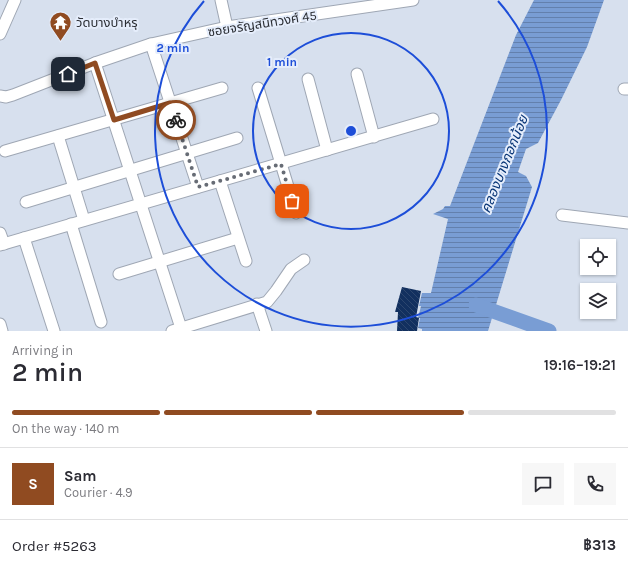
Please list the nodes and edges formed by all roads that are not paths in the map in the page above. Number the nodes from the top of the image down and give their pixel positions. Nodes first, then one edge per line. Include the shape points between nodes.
1 (15, 0) edge
2 (221, 0) edge
3 (413, 0) edge
4 (227, 27) junction
5 (0, 34) edge
6 (151, 44) junction
7 (95, 63) junction
8 (357, 74) dead end
9 (308, 80) dead end
10 (222, 88) dead end
11 (258, 88) dead end
12 (0, 96) edge
13 (170, 103) junction
14 (433, 119) dead end
15 (114, 120) junction
16 (58, 136) junction
17 (374, 137) junction
18 (237, 138) dead end
19 (327, 150) junction
20 (5, 151) dead end
21 (187, 153) junction
22 (281, 164) junction
23 (130, 171) junction
24 (220, 181) junction
25 (74, 187) junction
26 (198, 187) junction
27 (26, 202) dead end
28 (141, 204) junction
29 (296, 213) dead end
30 (562, 215) dead end
31 (84, 220) junction
32 (628, 223) edge
33 (71, 224) junction
34 (0, 233) edge
35 (24, 238) junction
36 (238, 238) junction
37 (2, 244) edge
38 (246, 260) dead end
39 (304, 260) dead end
40 (160, 262) junction
41 (119, 274) dead end
42 (257, 304) junction
43 (101, 322) dead end
44 (0, 324) edge
45 (209, 326) edge
46 (177, 329) edge
47 (2, 331) edge
48 (54, 331) edge
49 (266, 331) edge

1 - 5 street
2 - 4 street
3 - 4 street, ซอยจรัญสนิทวงศ์ 45
4 - 6 street, ซอยจรัญสนิทวงศ์ 45
6 - 7 street, ซอยจรัญสนิทวงศ์ 45
6 - 13 street
7 - 12 street, ซอยจรัญสนิทวงศ์ 45 via 13,95
7 - 15 street
8 - 17 street
9 - 19 street
10 - 13 street
11 - 22 street
13 - 15 street
13 - 21 street
14 - 17 street
15 - 16 street
15 - 23 street
16 - 20 street
16 - 25 street
17 - 19 street
18 - 21 street
19 - 22 street
21 - 23 street
21 - 26 street
22 - 24 street
22 - 29 street
23 - 25 street
23 - 28 street
24 - 26 street
24 - 36 street
25 - 27 street
25 - 31 street
26 - 28 street
28 - 31 street
28 - 40 street
30 - 32 street
31 - 33 street
33 - 35 street
33 - 43 street
34 - 37 street
35 - 37 street
35 - 48 street
36 - 38 street
36 - 40 street
39 - 42 street via 291,268 267,302
40 - 41 street
40 - 46 street
42 - 45 street
42 - 49 street
44 - 47 street
45 - 46 street

